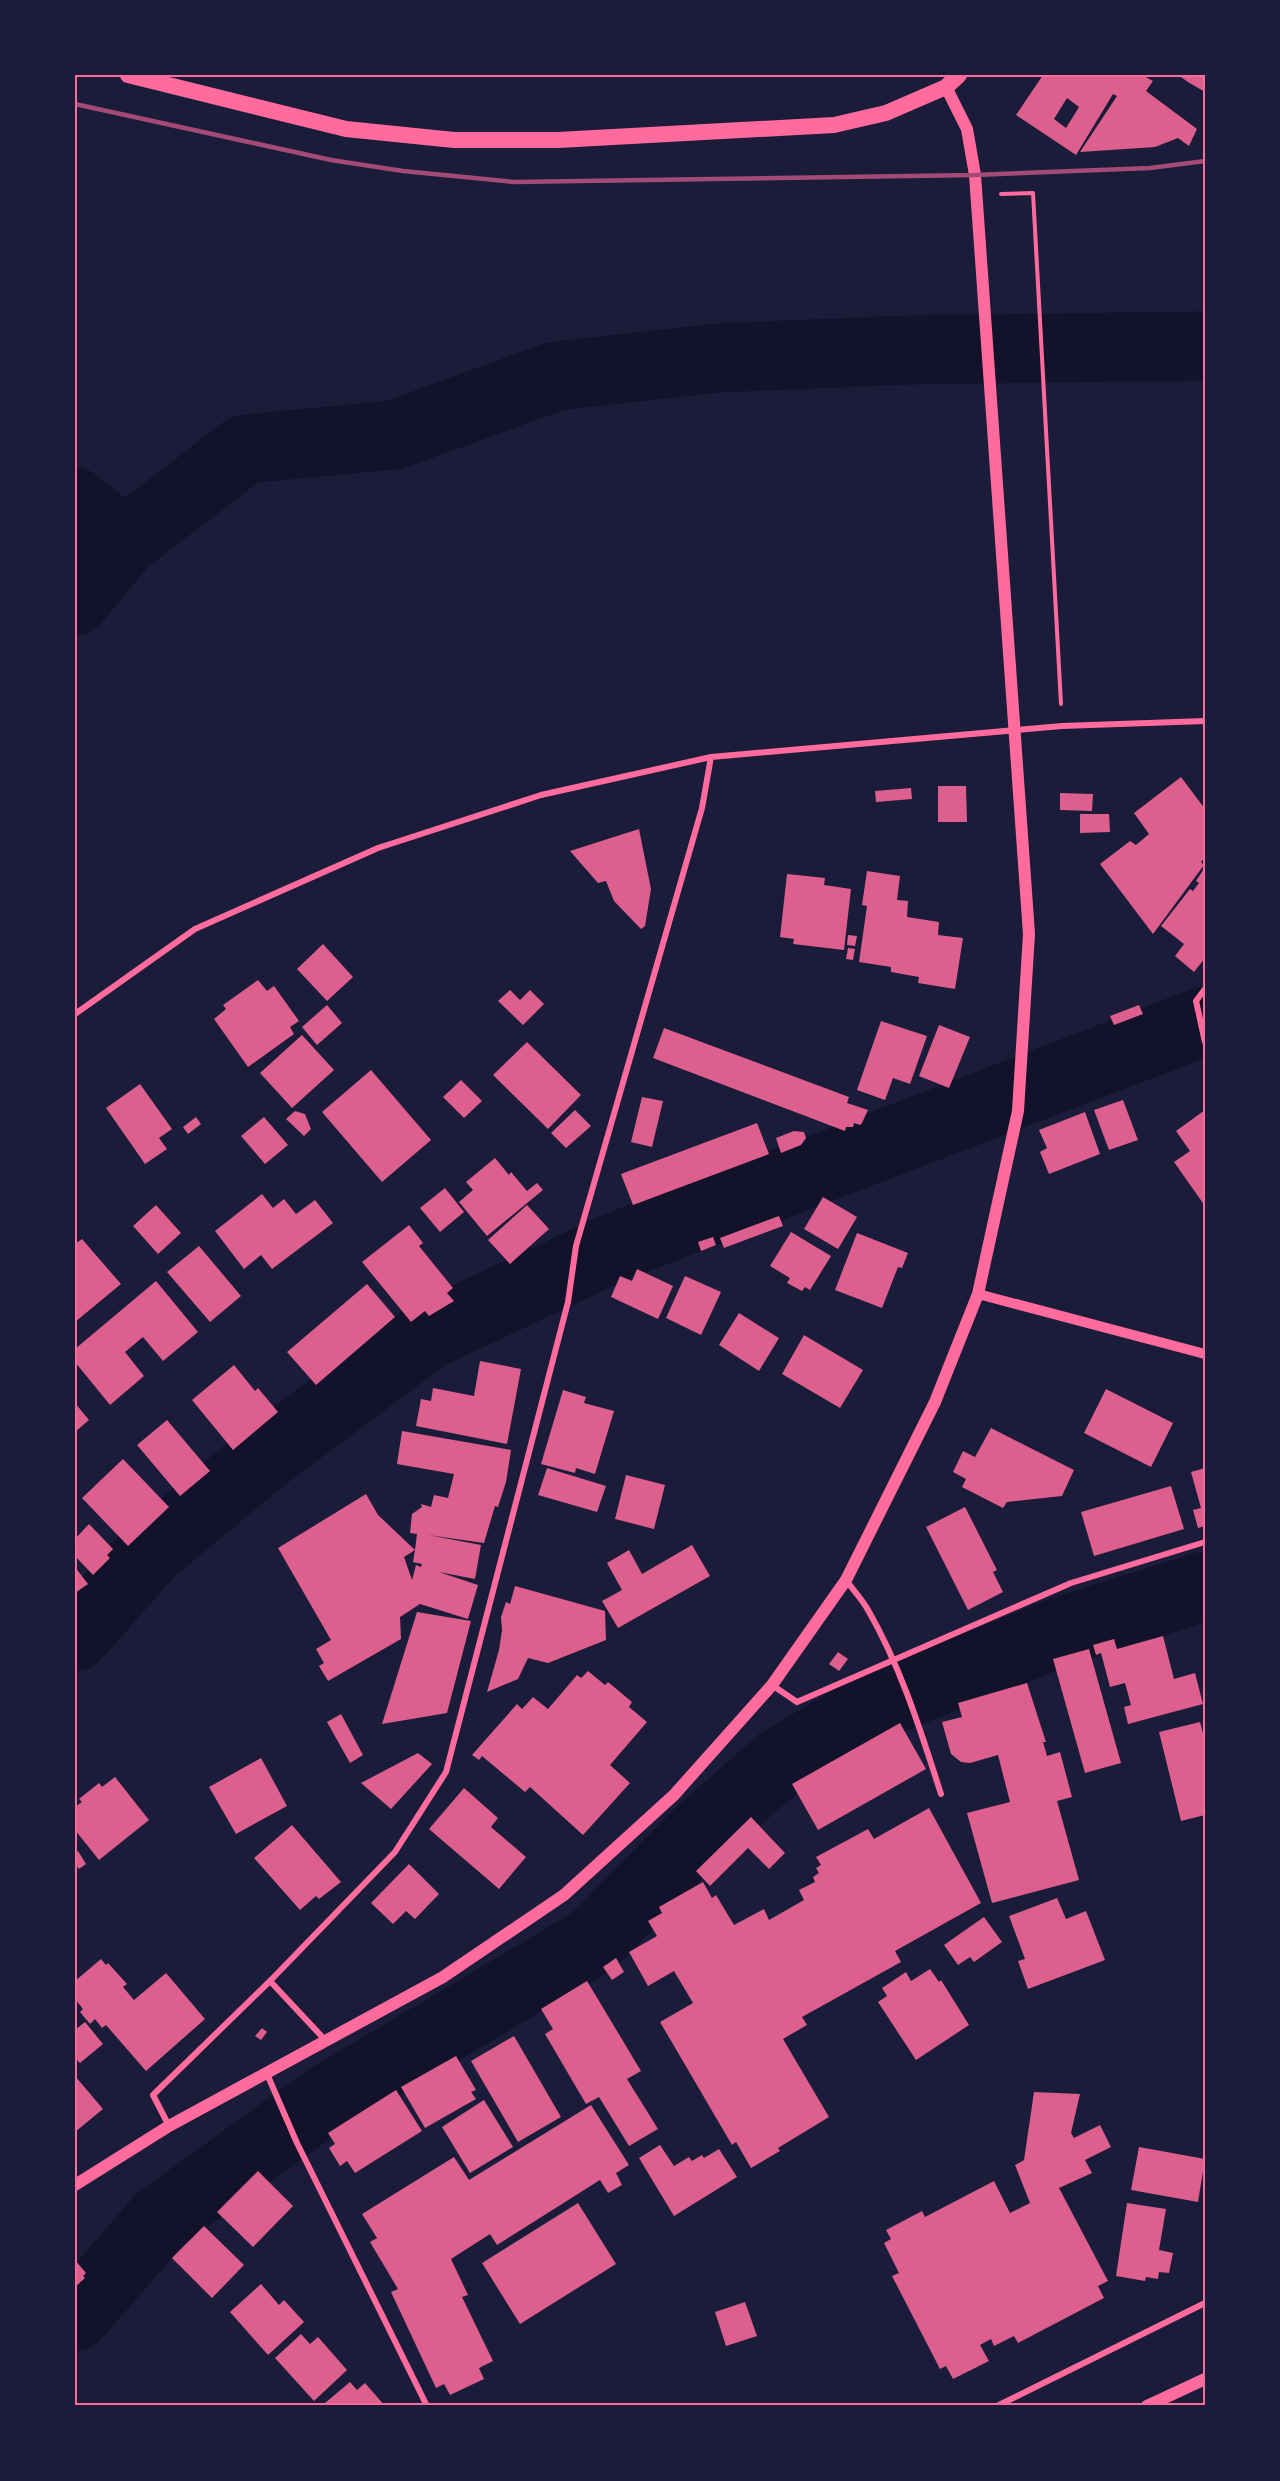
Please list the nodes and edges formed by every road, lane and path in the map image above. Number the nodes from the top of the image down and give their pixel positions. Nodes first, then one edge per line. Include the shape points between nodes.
1 (128, 75) edge
2 (959, 75) edge
3 (946, 87) junction
4 (1033, 192) dead end
5 (1205, 721) edge
6 (1062, 726) junction
7 (1015, 731) junction
8 (711, 757) junction
9 (1205, 989) edge
10 (75, 1014) edge
11 (1205, 1042) edge
12 (978, 1294) junction
13 (1205, 1354) edge
14 (1205, 1542) edge
15 (846, 1580) junction
16 (893, 1662) junction
17 (772, 1685) junction
18 (941, 1794) dead end
19 (270, 1981) junction
20 (327, 2042) junction
21 (267, 2074) junction
22 (169, 2126) junction
23 (75, 2185) edge
24 (1205, 2303) edge
25 (1205, 2379) edge
26 (428, 2406) edge
27 (997, 2406) edge
28 (1147, 2406) edge

1 - 3 highway via 346,129 454,140 558,140 834,125 886,113
2 - 3 highway
3 - 7 main road via 967,129 976,195
4 - 6 path
5 - 6 street
6 - 7 street
7 - 8 street
7 - 12 main road via 1029,934 1022,1058 1018,1111
8 - 10 street via 542,795 378,848 195,929
8 - 19 street via 702,808 576,1246 568,1302 446,1772 395,1852
9 - 11 street via 1196,1001
12 - 13 street
12 - 15 main road via 935,1402
14 - 16 street via 1071,1583
15 - 16 street via 867,1609
15 - 17 main road
16 - 17 street via 797,1702
16 - 18 street
17 - 20 main road via 674,1795 564,1895 443,1977
19 - 20 street
19 - 22 street via 153,2095
20 - 21 main road
21 - 22 main road
21 - 26 street via 297,2143
22 - 23 main road
24 - 27 street
25 - 28 main road

